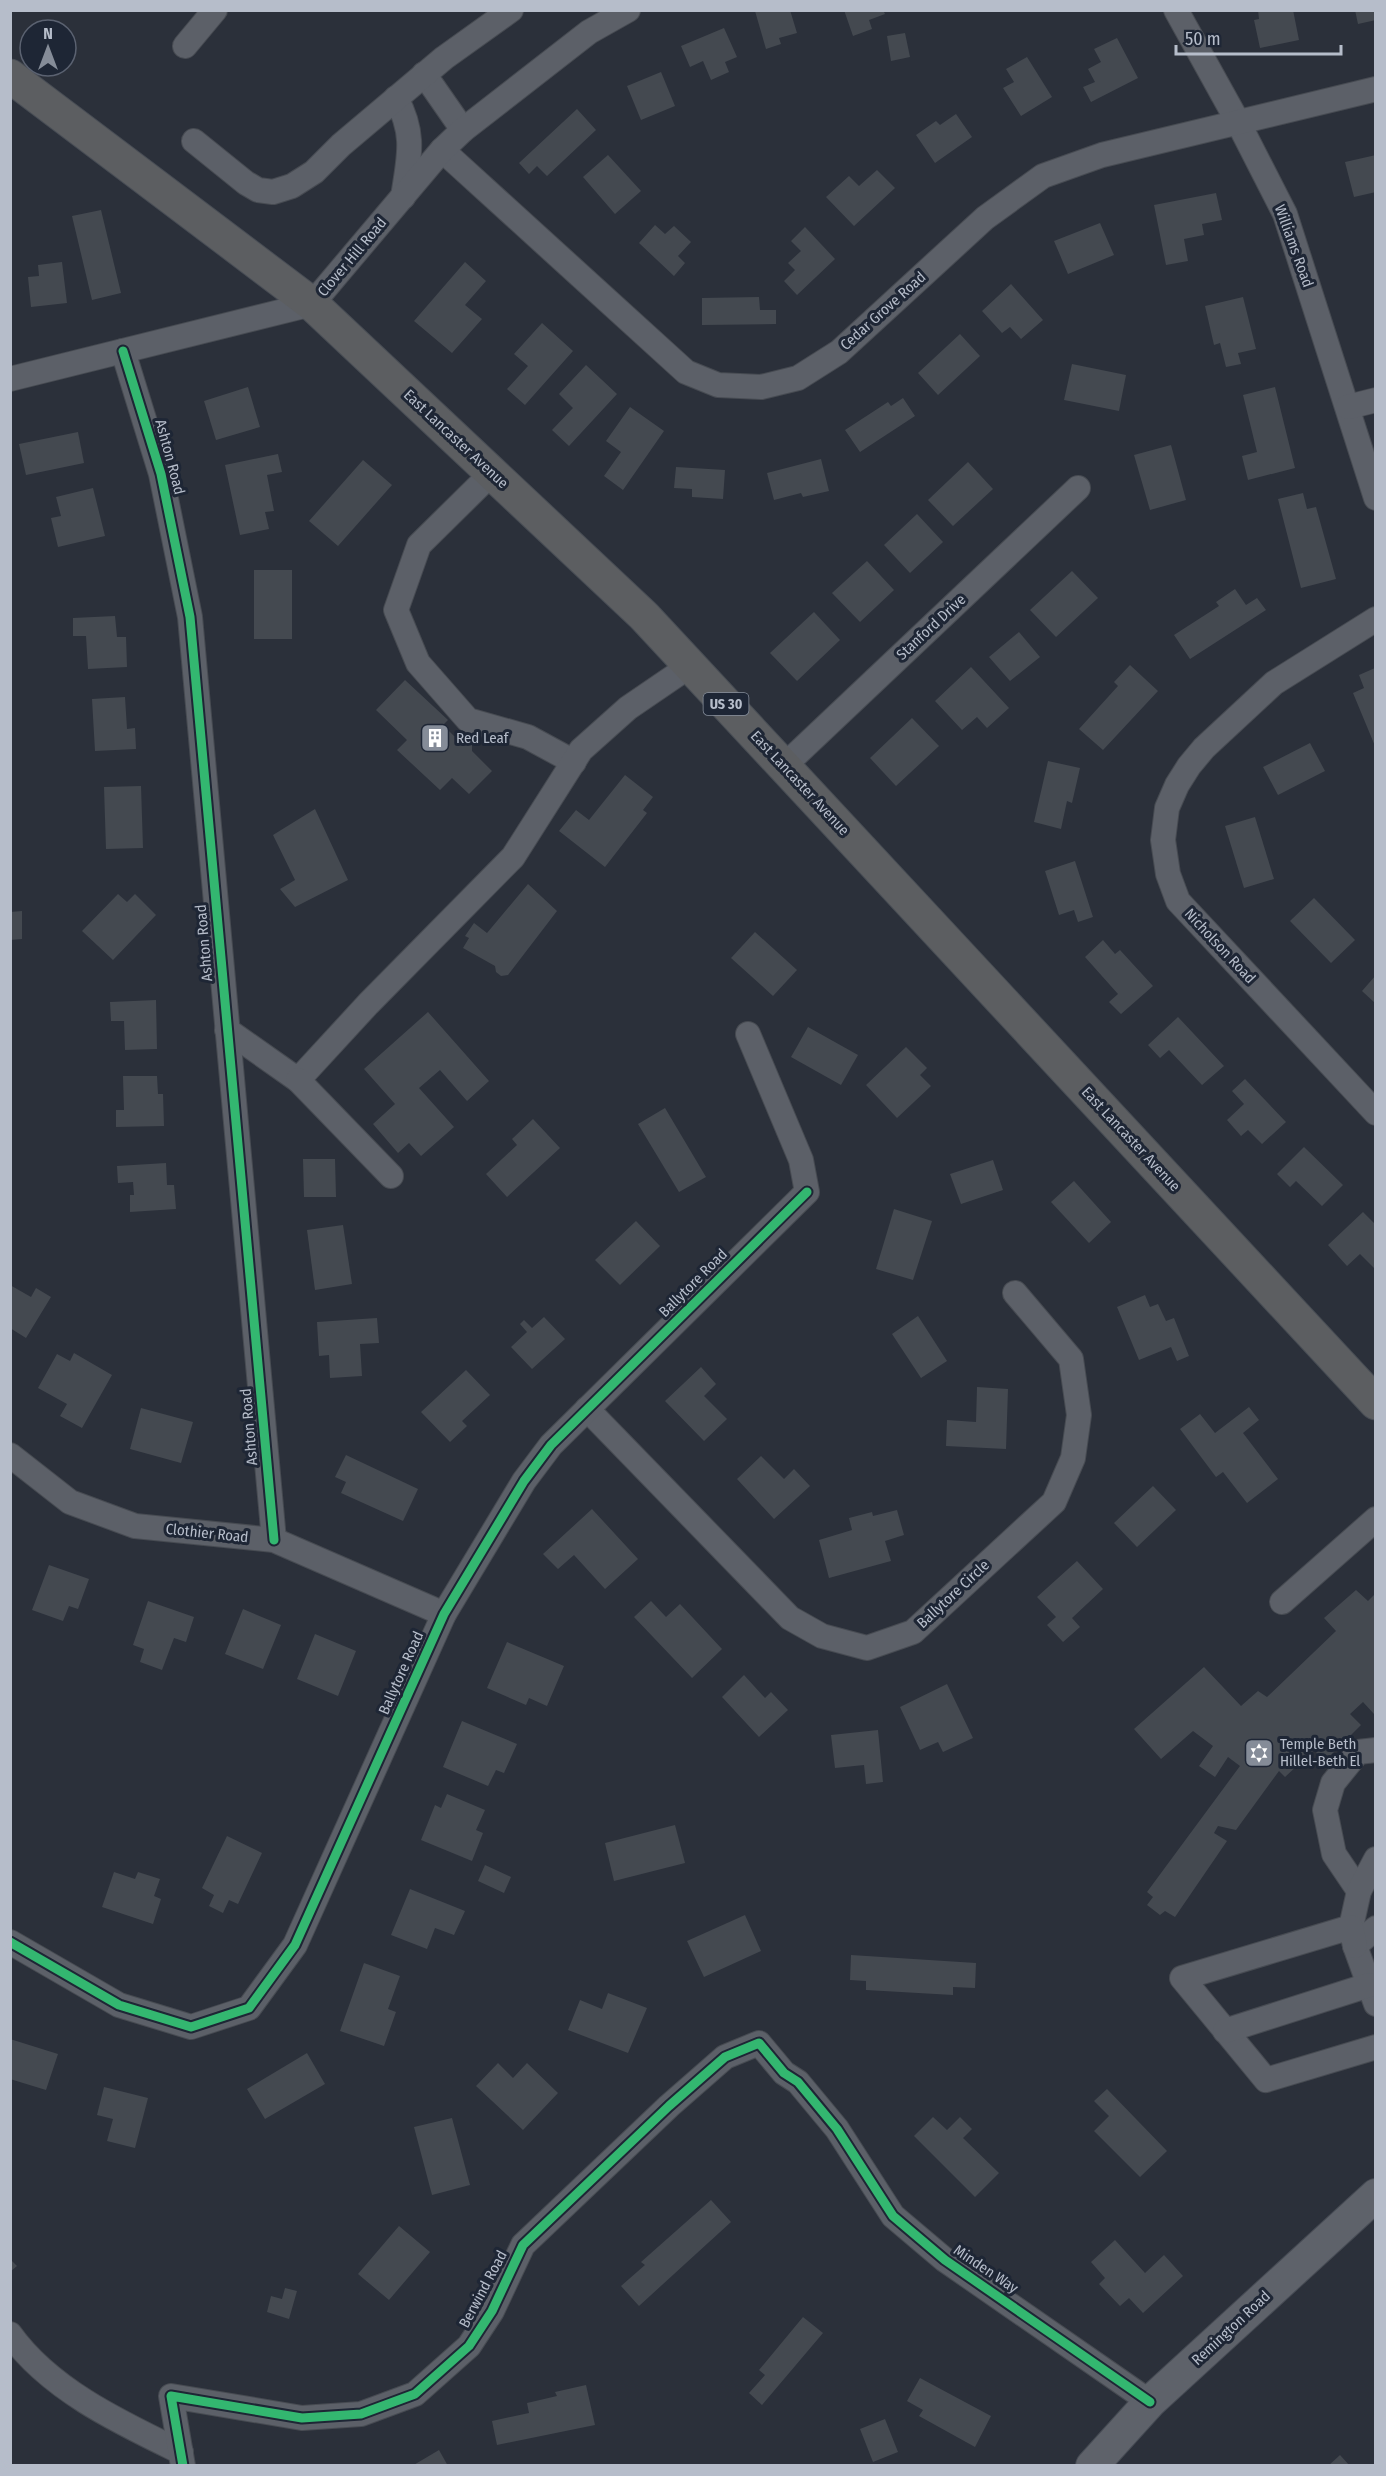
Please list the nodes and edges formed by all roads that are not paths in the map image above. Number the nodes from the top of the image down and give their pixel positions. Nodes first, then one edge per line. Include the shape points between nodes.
1 (215, 10) edge
2 (511, 10) edge
3 (628, 10) edge
4 (1176, 10) edge
5 (185, 46) dead end
6 (424, 74) junction
7 (10, 76) edge
8 (1376, 89) edge
9 (396, 98) junction
10 (1238, 122) junction
11 (463, 130) junction
12 (194, 141) dead end
13 (442, 150) junction
14 (403, 197) junction
15 (312, 304) junction
16 (123, 351) junction
17 (10, 379) edge
18 (1376, 400) edge
19 (1348, 407) junction
20 (492, 473) junction
21 (1078, 488) dead end
22 (1376, 498) edge
23 (1376, 619) edge
24 (691, 665) junction
25 (574, 762) junction
26 (784, 766) junction
27 (227, 1029) junction
28 (748, 1034) dead end
29 (298, 1080) junction
30 (1376, 1113) edge
31 (391, 1176) dead end
32 (1015, 1293) dead end
33 (1376, 1403) edge
34 (587, 1409) junction
35 (10, 1455) edge
36 (1376, 1519) edge
37 (274, 1540) junction
38 (1282, 1602) dead end
39 (444, 1614) junction
40 (1376, 1750) edge
41 (1376, 1859) edge
42 (1359, 1891) junction
43 (1376, 1928) edge
44 (1353, 1936) junction
45 (10, 1942) edge
46 (1372, 1995) edge
47 (1225, 2031) junction
48 (1376, 2047) edge
49 (837, 2129) joint
50 (1376, 2196) edge
51 (10, 2334) edge
52 (1150, 2402) junction
53 (182, 2459) edge
54 (1092, 2466) edge

1 - 5 street
2 - 6 street
3 - 11 street, Clover Hill Road via 589,32
4 - 10 street, Williams Road
6 - 9 street
6 - 11 street
7 - 15 highway, East Lancaster Avenue / US 30
8 - 10 street, Cedar Grove Road
9 - 12 street via 314,172 273,192 246,183
9 - 14 street via 410,138
10 - 13 street, Cedar Grove Road via 1102,155 1043,176 985,218 839,352 798,378 761,387 718,385 686,372
10 - 19 street, Williams Road via 1285,214
11 - 13 street, Clover Hill Road
13 - 14 street, Clover Hill Road
14 - 15 street, Clover Hill Road
15 - 16 street, Clover Hill Road
15 - 20 highway, East Lancaster Avenue / US 30
16 - 17 street, Clover Hill Road
16 - 27 street, Ashton Road via 161,474 190,617
18 - 19 street
19 - 22 street, Williams Road
20 - 24 highway, East Lancaster Avenue / US 30
20 - 25 street via 420,545 396,610 418,663 468,720 528,736
21 - 26 street, Stanford Drive
23 - 30 street, Nicholson Road via 1274,683 1204,748 1177,784 1167,808 1163,840 1168,874 1178,901
24 - 25 street via 628,708 581,750
24 - 26 highway, East Lancaster Avenue / US 30
25 - 29 street via 513,857
26 - 33 highway, East Lancaster Avenue / US 30
27 - 29 street
27 - 37 street, Ashton Road
28 - 34 street, Ballytore Road via 801,1160 807,1192
29 - 31 street
32 - 34 street, Ballytore Circle via 1071,1359 1079,1414 1073,1458 1054,1502 913,1632 867,1648 822,1636 790,1618
34 - 39 street, Ballytore Road via 551,1445 524,1481
35 - 37 street, Clothier Road via 70,1502 135,1526
36 - 38 street
37 - 39 street, Clothier Road
39 - 45 street, Ballytore Road via 295,1945 249,2008 191,2027 118,2005
40 - 42 street via 1358,1752 1333,1784 1325,1810 1334,1854
41 - 42 street
42 - 44 street
43 - 44 street
44 - 46 street
44 - 47 street via 1182,1978
46 - 47 street
47 - 48 street via 1266,2080
49 - 52 street, Minden Way via 893,2216 945,2259
49 - 53 street, Berwind Road via 759,2043 725,2057 523,2245 492,2311 469,2346 415,2394 361,2414 302,2418 171,2396
50 - 52 main road, Remington Road
51 - 53 street via 46,2372
52 - 54 main road, Remington Road

